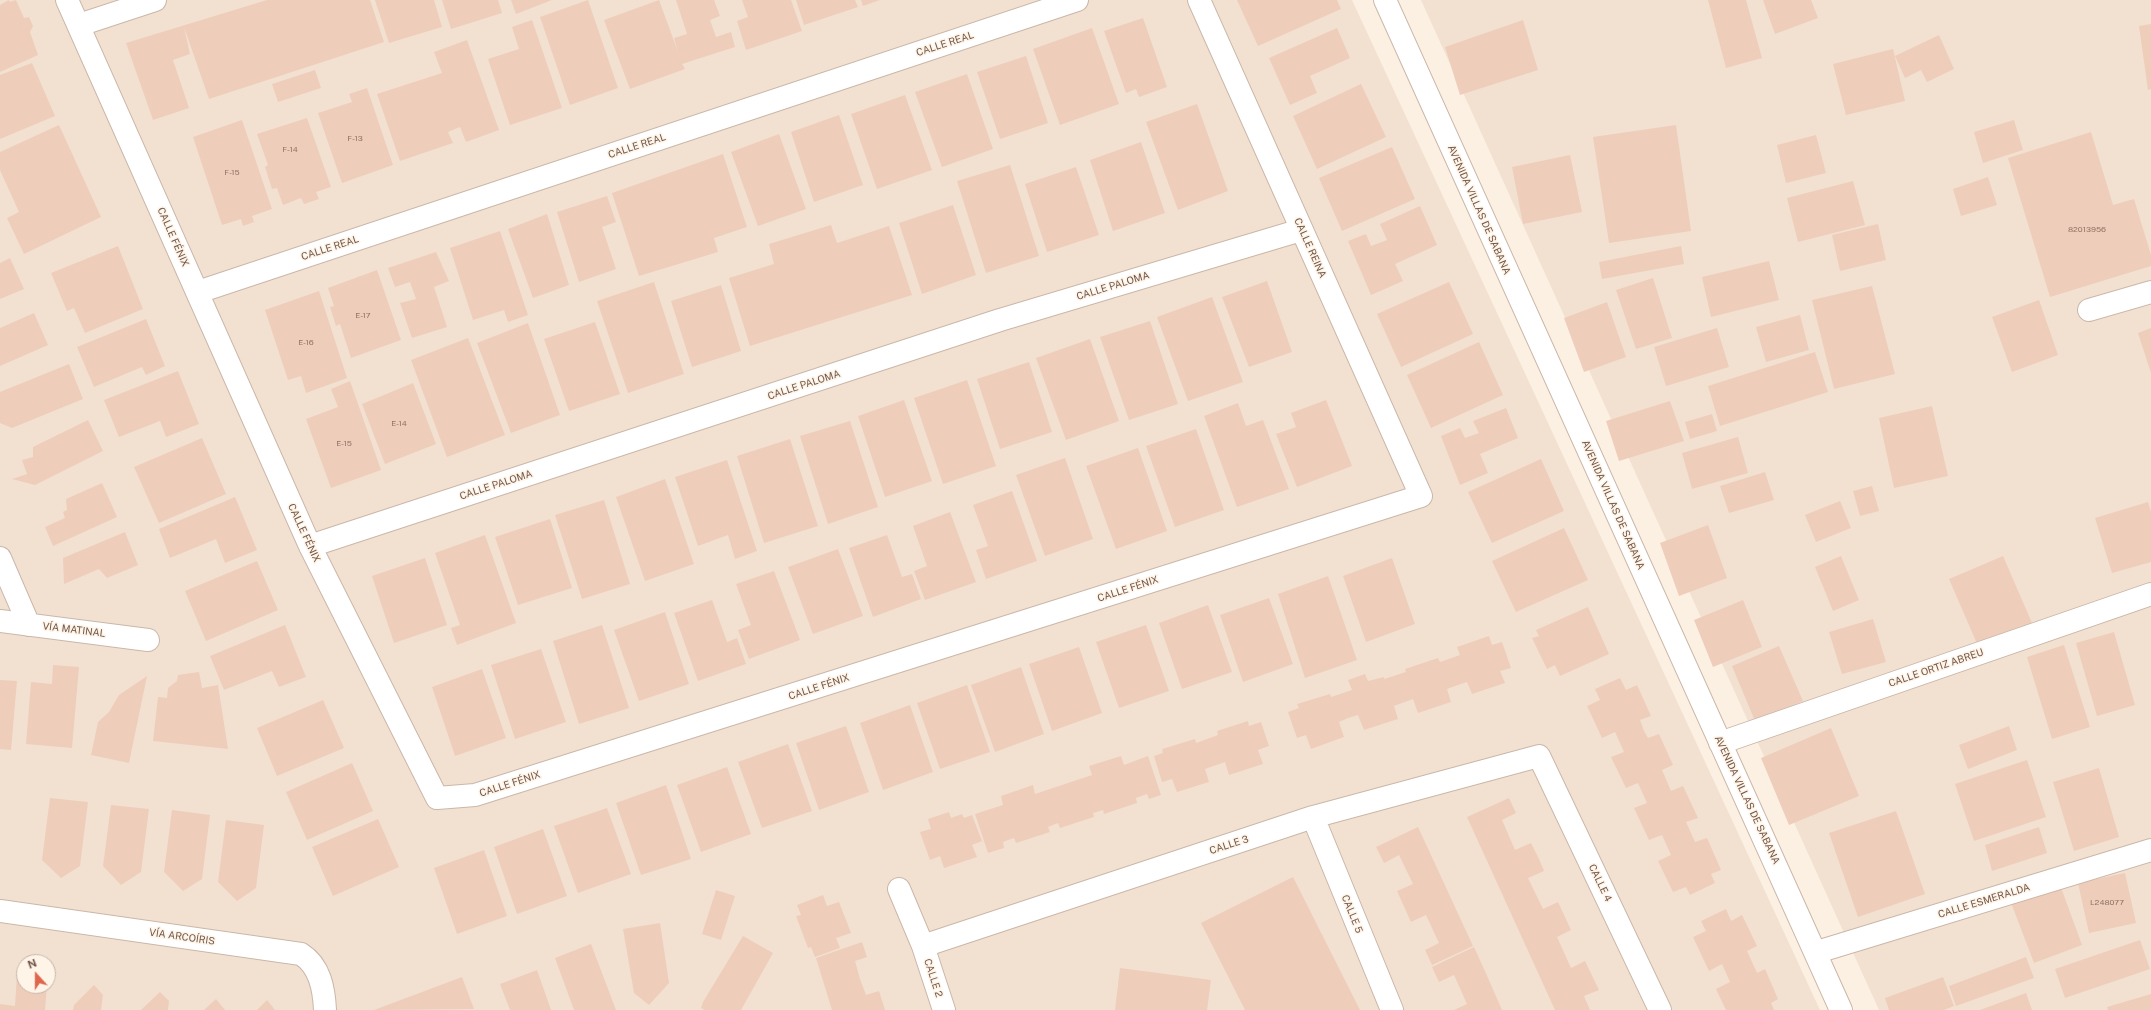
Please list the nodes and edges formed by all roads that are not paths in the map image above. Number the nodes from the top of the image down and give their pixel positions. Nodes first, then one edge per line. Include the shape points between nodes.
1 (67, 0) edge
2 (156, 0) edge
3 (1077, 0) edge
4 (1199, 0) edge
5 (1385, 0) edge
6 (79, 25) junction
7 (1301, 230) junction
8 (198, 292) junction
9 (2151, 292) edge
10 (2089, 310) dead end
11 (1421, 496) joint
12 (310, 546) junction
13 (0, 558) edge
14 (2151, 594) edge
15 (0, 621) edge
16 (29, 625) junction
17 (148, 640) dead end
18 (1720, 743) junction
19 (1539, 756) joint
20 (1313, 817) junction
21 (2151, 850) edge
22 (899, 889) dead end
23 (0, 911) edge
24 (923, 946) junction
25 (1817, 952) junction
26 (325, 1010) edge
27 (944, 1010) edge
28 (1392, 1010) edge
29 (1660, 1010) edge
30 (1842, 1010) edge

1 - 6 street, CALLE FÉNIX
2 - 6 street
3 - 8 street, CALLE REAL
4 - 7 street, CALLE REINA
5 - 18 street, AVENIDA VILLAS DE SABANA
6 - 8 street, CALLE FÉNIX
7 - 11 street, CALLE REINA
7 - 12 street, CALLE PALOMA via 1000,320
8 - 12 street, CALLE FÉNIX
9 - 10 street
11 - 12 street, CALLE FÉNIX via 474,795 437,798
13 - 16 street
14 - 18 street, CALLE ORTIZ ABREU
15 - 16 street, VÍA MATINAL
16 - 17 street, VÍA MATINAL
18 - 25 street, AVENIDA VILLAS DE SABANA
19 - 20 street, CALLE 3
19 - 29 street, CALLE 4
20 - 24 street, CALLE 3
20 - 28 street, CALLE 5
21 - 25 street, CALLE ESMERALDA
22 - 24 street, CALLE 2
23 - 26 street, VÍA ARCOÍRIS via 301,954 309,959 317,972 322,985
24 - 27 street, CALLE 2
25 - 30 street, AVENIDA VILLAS DE SABANA

